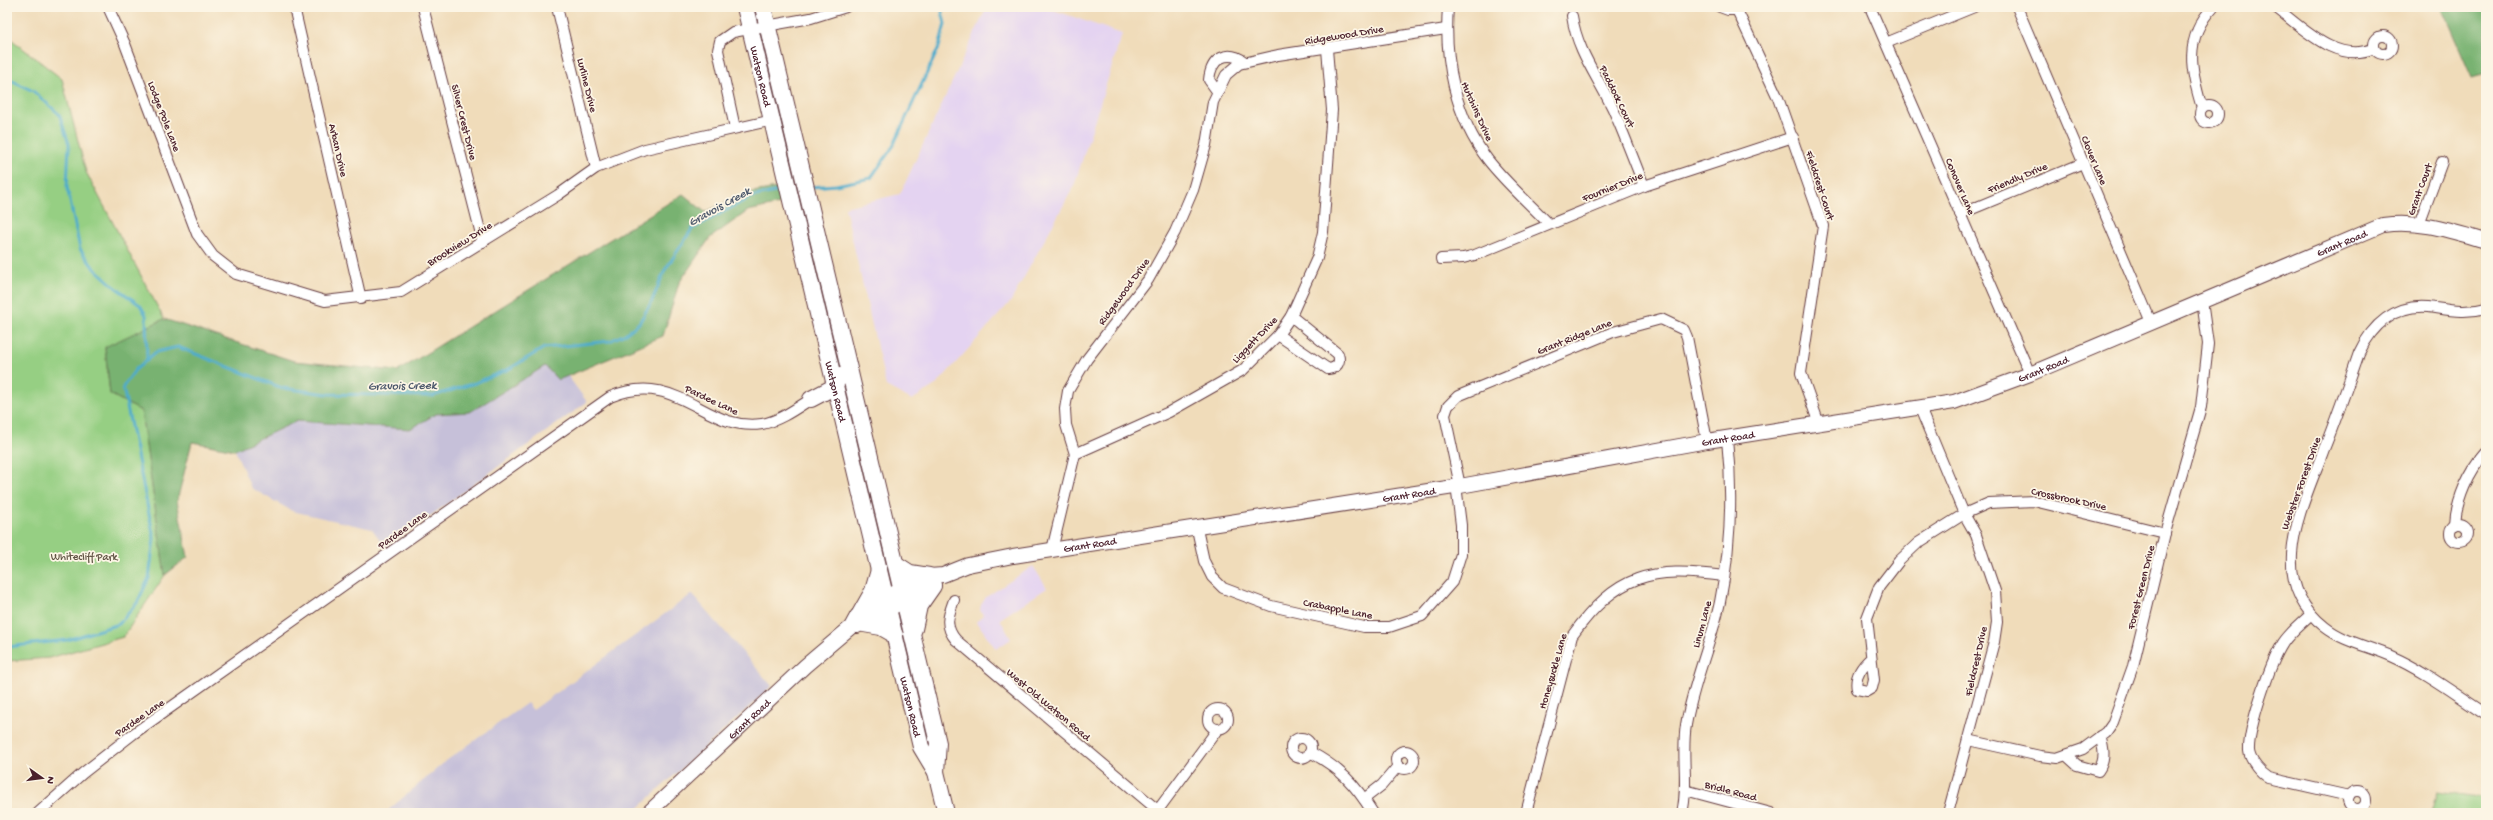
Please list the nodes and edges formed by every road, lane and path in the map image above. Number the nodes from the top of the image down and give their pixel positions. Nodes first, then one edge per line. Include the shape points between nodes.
1 (108, 7) edge
2 (294, 7) edge
3 (424, 7) edge
4 (557, 7) edge
5 (745, 7) edge
6 (763, 7) edge
7 (846, 7) edge
8 (1448, 7) edge
9 (1720, 7) edge
10 (1870, 7) edge
11 (1974, 7) edge
12 (2017, 7) edge
13 (2213, 7) edge
14 (2275, 7) edge
15 (1738, 9) edge
16 (1572, 16) dead end
17 (768, 26) junction
18 (751, 29) junction
19 (1446, 30) junction
20 (1886, 43) junction
21 (2374, 48) dead end
22 (1327, 49) junction
23 (1245, 62) junction
24 (1217, 91) junction
25 (2202, 108) dead end
26 (773, 120) junction
27 (735, 128) junction
28 (1793, 137) junction
29 (2442, 162) dead end
30 (2083, 163) junction
31 (596, 168) junction
32 (1644, 186) junction
33 (1960, 214) junction
34 (1549, 224) junction
35 (2419, 224) junction
36 (197, 234) joint
37 (2486, 241) edge
38 (483, 242) junction
39 (1441, 259) dead end
40 (361, 299) junction
41 (2202, 302) junction
42 (2486, 308) edge
43 (1291, 316) junction
44 (2151, 322) junction
45 (1278, 335) junction
46 (840, 372) junction
47 (2030, 374) junction
48 (811, 399) junction
49 (840, 404) junction
50 (1919, 406) junction
51 (1819, 424) junction
52 (1727, 439) junction
53 (1707, 441) junction
54 (2486, 452) edge
55 (1075, 454) junction
56 (1458, 486) junction
57 (1964, 514) junction
58 (2455, 525) dead end
59 (1197, 529) junction
60 (2165, 533) junction
61 (1052, 550) junction
62 (896, 564) junction
63 (879, 568) junction
64 (1724, 576) junction
65 (935, 579) junction
66 (903, 594) junction
67 (954, 600) dead end
68 (887, 602) junction
69 (2311, 614) junction
70 (858, 621) junction
71 (895, 635) junction
72 (913, 637) junction
73 (1871, 658) dead end
74 (2486, 714) edge
75 (1217, 730) dead end
76 (2100, 736) junction
77 (1968, 740) junction
78 (1310, 752) dead end
79 (2066, 755) junction
80 (1398, 766) dead end
81 (936, 772) junction
82 (1685, 790) junction
83 (2348, 796) dead end
84 (1364, 799) junction
85 (1160, 812) edge
86 (38, 813) edge
87 (648, 813) edge
88 (946, 813) edge
89 (1373, 813) edge
90 (1526, 813) edge
91 (1682, 813) edge
92 (1770, 813) edge
93 (1948, 813) edge

1 - 36 street, Lodge Pole Lane
2 - 40 street, Arban Drive
3 - 38 street, Silver Crest Drive
4 - 31 street, Lurline Drive
5 - 18 main road, Watson Road
6 - 17 main road, Watson Road
7 - 17 street via 811,18
8 - 19 street
9 - 15 street, Fieldcrest Court via 1728,10
10 - 20 street, Conover Lane
11 - 20 street
12 - 30 street, Clover Lane
13 - 25 street via 2198,31 2191,59 2191,74
14 - 21 street via 2333,50 2358,54
15 - 28 street, Fieldcrest Court
16 - 32 street, Paddock Court via 1574,33 1612,108
17 - 18 street
17 - 46 main road, Watson Road via 808,195
18 - 26 main road, Watson Road
18 - 27 street via 725,36 720,41 718,50
19 - 22 street, Ridgewood Drive
19 - 34 street, Hutchins Drive via 1451,80 1473,136 1488,160
20 - 33 street, Conover Lane
22 - 23 street, Ridgewood Drive
22 - 43 street, Liggett Drive via 1332,110 1323,232 1317,258
23 - 24 street, Ridgewood Drive via 1226,75
23 - 24 street, Ridgewood Drive via 1236,56 1223,56 1214,64 1209,80
24 - 55 street, Ridgewood Drive via 1193,190 1175,232 1148,280 1087,359 1068,391 1066,425
26 - 27 street, Brookview Drive
26 - 46 main road, Watson Road via 791,199
27 - 31 street, Brookview Drive via 645,149
28 - 32 street, Fournier Drive
28 - 51 street, Fieldcrest Court via 1823,226 1801,373
29 - 35 street, Grant Court
30 - 33 street, Friendly Drive
30 - 44 street, Clover Lane
31 - 38 street, Brookview Drive
32 - 34 street, Fournier Drive
33 - 47 street, Conover Lane
34 - 39 street, Fournier Drive via 1475,255
35 - 37 street, Grant Road
35 - 41 street, Grant Road via 2383,226
36 - 40 street, Brookview Drive via 212,256 236,274 325,301
38 - 40 street, Brookview Drive via 401,292
41 - 44 street, Grant Road
41 - 60 street, Forest Green Drive via 2208,344 2201,407
42 - 69 street, Webster Forest Drive via 2459,312 2427,307 2402,310 2381,322 2365,340 2292,543 2293,575 2301,599
43 - 45 street, Liggett Drive
43 - 45 street via 1338,354 1338,365 1328,369
44 - 47 street, Grant Road
45 - 55 street, Liggett Drive via 1243,370 1169,412
46 - 48 main road
46 - 49 main road, Watson Road
46 - 62 main road, Watson Road
47 - 50 street, Grant Road via 1954,402
48 - 49 main road
48 - 86 street, Pardee Lane via 765,424 750,425 733,423 682,397 662,391 644,388 626,390 610,397 133,734
49 - 63 main road, Watson Road
50 - 51 street, Grant Road
50 - 57 street, Fieldcrest Drive
51 - 52 street, Grant Road
52 - 53 street, Grant Road
52 - 64 street, Linum Lane via 1732,486 1731,533
53 - 56 street, Grant Road
53 - 56 street, Grant Ridge Lane via 1687,337 1684,330 1660,319 1613,332 1458,396 1448,406 1445,415
54 - 58 street via 2473,471 2458,502
55 - 61 street
56 - 59 street, Grant Road
56 - 59 street, Crabapple Lane via 1461,554 1452,582 1422,616 1389,627 1364,627 1271,606 1223,588 1212,577 1204,561
57 - 60 street, Crossbrook Drive via 1989,502 2034,500
57 - 73 street, Crossbrook Drive via 1918,543 1899,560 1879,587 1867,618
57 - 77 street, Fieldcrest Drive via 1976,535 1995,591 1996,622 1994,642
59 - 61 street, Grant Road
60 - 76 street, Forest Green Drive via 2133,666 2113,722
61 - 65 street, Grant Road via 968,565
62 - 65 main road via 910,573
62 - 66 main road, Watson Road
63 - 68 main road, Watson Road
63 - 70 main road
64 - 82 street, Linum Lane via 1720,602 1686,726
64 - 90 street, Honeysuckle Lane via 1667,571 1645,575 1624,584 1587,614 1572,636
65 - 66 street, Grant Road
65 - 72 main road via 919,606
66 - 68 street, Grant Road
66 - 72 main road, Watson Road
67 - 85 street, West Old Watson Road via 947,621 949,633
68 - 70 street, Grant Road
68 - 71 main road, Watson Road
69 - 74 street, Webster Forest Drive via 2341,637 2416,669
69 - 83 street via 2284,641 2274,659 2250,737 2249,753 2262,773 2269,778
70 - 71 main road via 881,627
70 - 87 street, Grant Road via 820,652
71 - 81 main road, Watson Road via 921,747
72 - 81 main road, Watson Road via 938,743
75 - 85 street
76 - 79 street, Forest Green Drive via 2083,749
76 - 79 street via 2104,756 2098,771 2077,765
77 - 79 street, Forest Green Drive via 2040,756 2057,758
77 - 93 street, Fieldcrest Drive
78 - 84 street via 1337,767
80 - 84 street via 1382,785
81 - 88 main road, Watson Road
82 - 91 street, Linum Lane
82 - 92 street, Bridle Road
84 - 89 street

